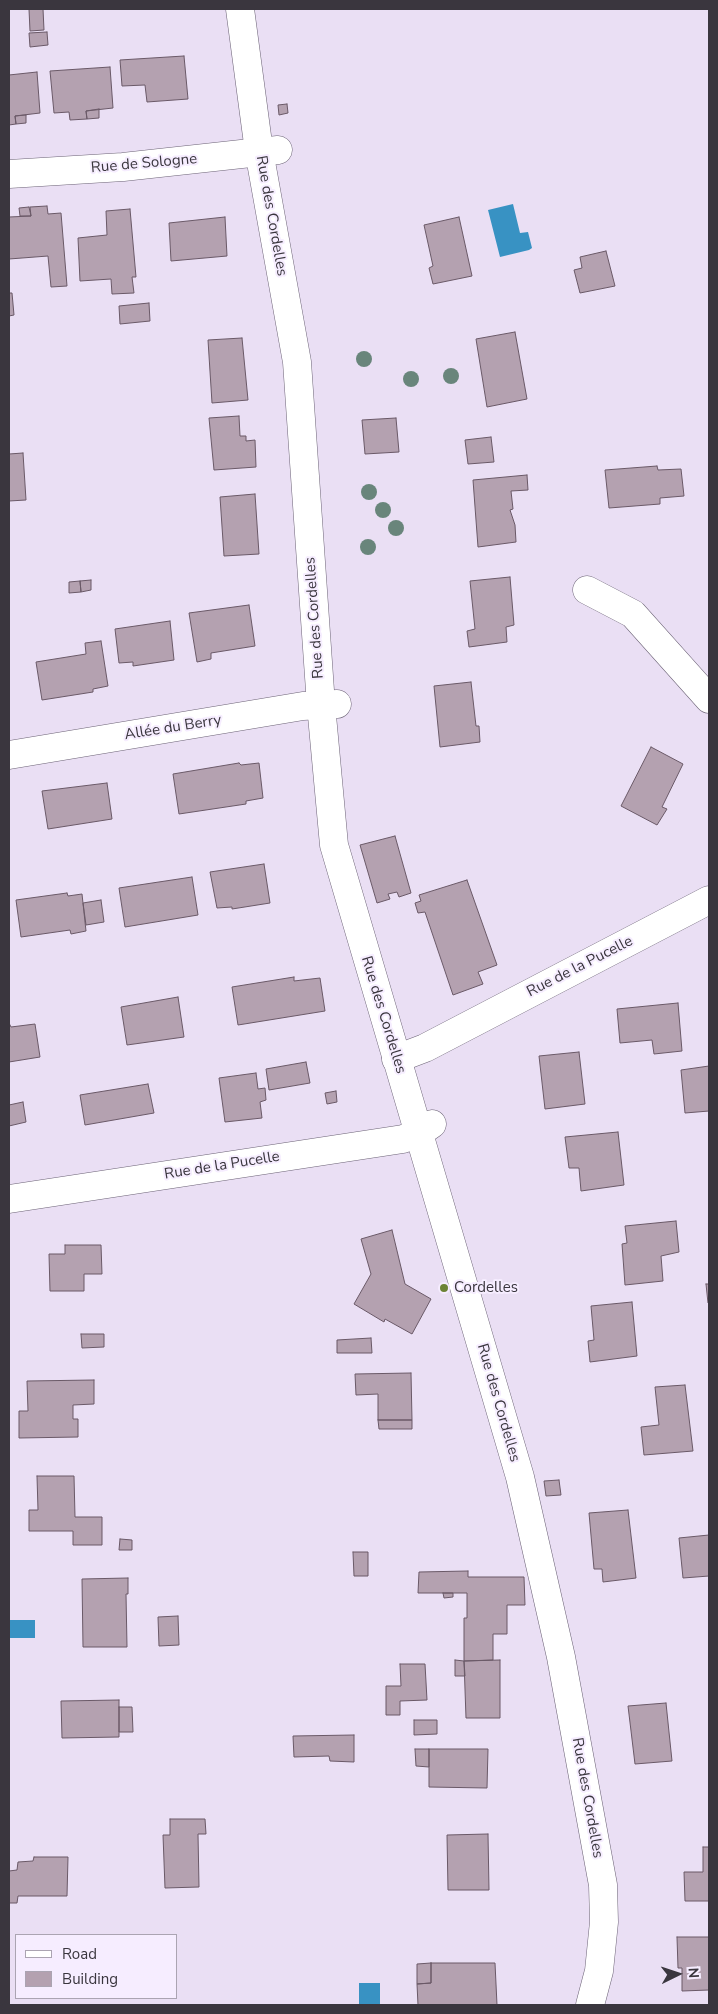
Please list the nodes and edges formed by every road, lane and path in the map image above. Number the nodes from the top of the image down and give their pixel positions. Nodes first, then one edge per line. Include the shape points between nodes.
1 (240, 9) edge
2 (268, 151) junction
3 (9, 174) edge
4 (587, 590) dead end
5 (709, 699) edge
6 (329, 704) junction
7 (9, 755) edge
8 (709, 900) edge
9 (396, 1059) junction
10 (426, 1129) junction
11 (9, 1199) edge
12 (590, 2005) edge

1 - 2 street, Rue des Cordelles
2 - 3 street, Rue de Sologne via 123,168
2 - 6 street, Rue des Cordelles via 297,362
4 - 5 street via 633,614
6 - 7 street, Allée du Berry
6 - 9 street, Rue des Cordelles via 334,845
8 - 9 street, Rue de la Pucelle via 420,1050
9 - 10 street, Rue des Cordelles
10 - 11 street, Rue de la Pucelle via 404,1139
10 - 12 street, Rue des Cordelles via 520,1477 561,1657 603,1885 604,1922

